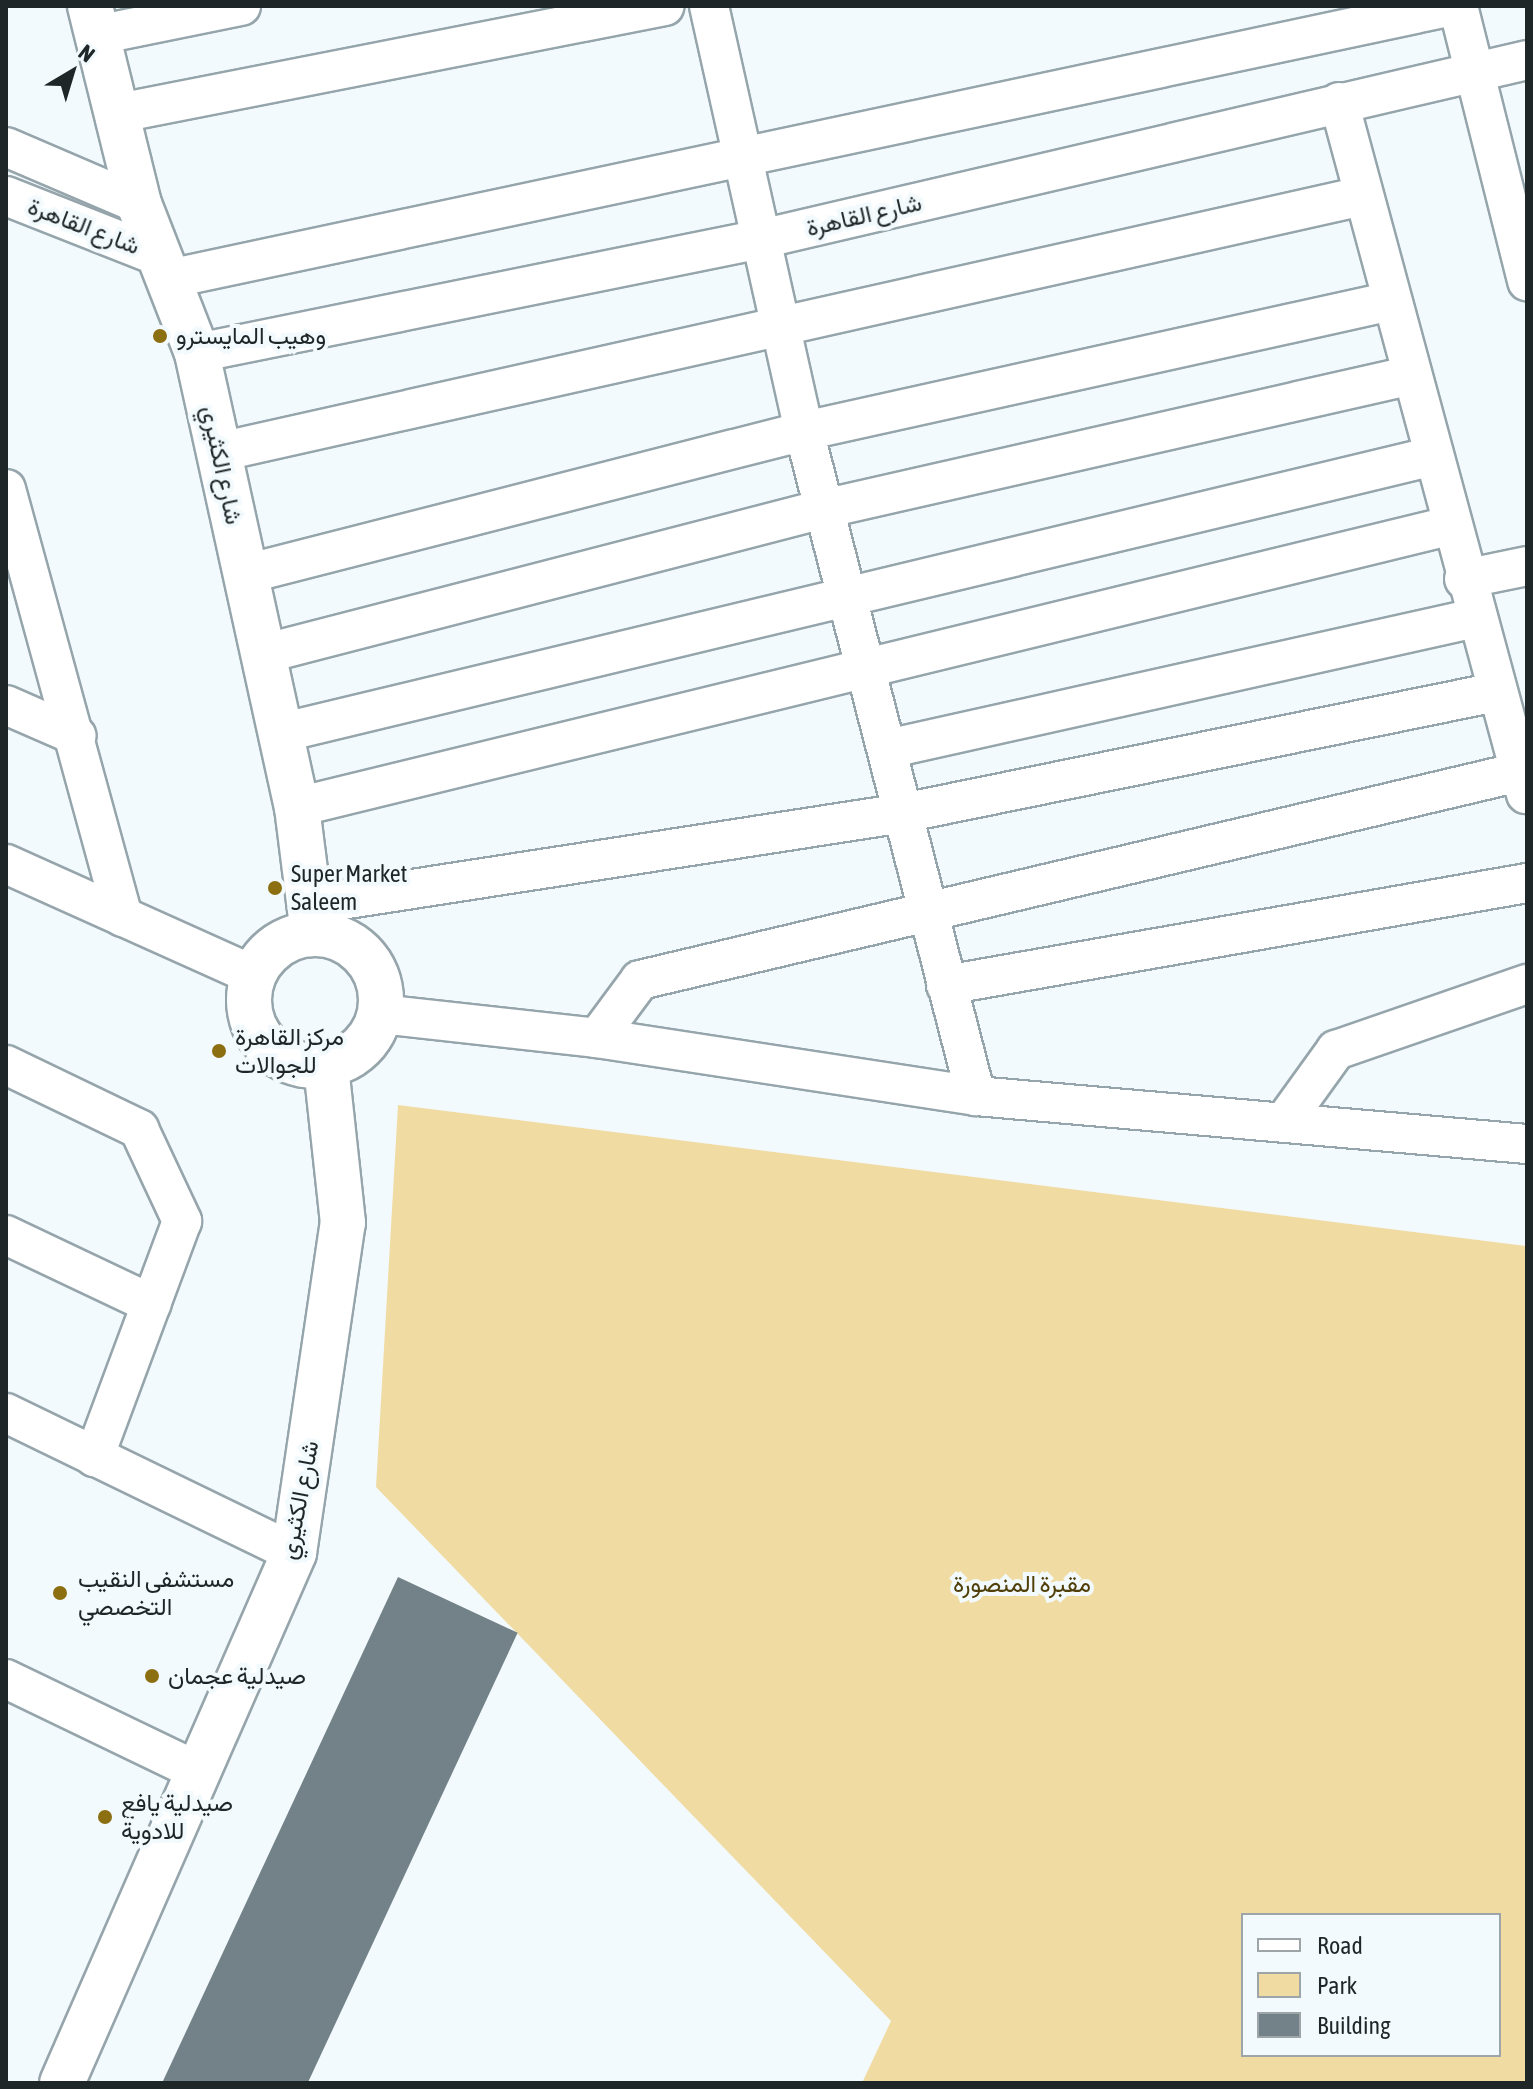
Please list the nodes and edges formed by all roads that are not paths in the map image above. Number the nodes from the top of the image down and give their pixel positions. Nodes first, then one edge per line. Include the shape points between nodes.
1 (241, 6) edge
2 (665, 6) edge
3 (709, 6) edge
4 (1456, 6) edge
5 (94, 20) edge
6 (1314, 22) edge
7 (1527, 60) edge
8 (1472, 72) junction
9 (1339, 102) junction
10 (114, 114) junction
11 (6, 147) edge
12 (746, 158) junction
13 (6, 196) edge
14 (1362, 196) junction
15 (139, 204) junction
16 (761, 239) junction
17 (167, 268) junction
18 (1527, 281) edge
19 (1387, 302) junction
20 (780, 327) junction
21 (197, 353) junction
22 (1408, 376) junction
23 (804, 431) junction
24 (219, 452) junction
25 (1430, 457) junction
26 (6, 489) edge
27 (823, 509) junction
28 (1449, 526) junction
29 (1527, 566) edge
30 (246, 574) junction
31 (1464, 579) junction
32 (845, 592) junction
33 (1475, 618) junction
34 (263, 654) junction
35 (864, 669) junction
36 (1496, 692) junction
37 (6, 705) edge
38 (280, 733) junction
39 (77, 736) junction
40 (887, 749) junction
41 (1523, 785) edge
42 (297, 807) junction
43 (903, 813) junction
44 (6, 864) edge
45 (1527, 883) edge
46 (928, 915) junction
47 (123, 917) junction
48 (311, 920) junction
49 (253, 975) junction
50 (1527, 984) edge
51 (946, 985) junction
52 (380, 1014) junction
53 (597, 1038) junction
54 (6, 1065) edge
55 (326, 1066) junction
56 (976, 1096) junction
57 (1287, 1118) junction
58 (1527, 1144) edge
59 (6, 1235) edge
60 (151, 1304) junction
61 (6, 1413) edge
62 (94, 1457) junction
63 (294, 1553) junction
64 (6, 1679) edge
65 (195, 1770) junction
66 (62, 2083) edge

1 - 5 street
2 - 10 street
3 - 12 street
4 - 6 street
4 - 8 street
5 - 10 main road, شارع الكثيري
6 - 12 street
7 - 8 street, شارع القاهرة
8 - 9 street, شارع القاهرة
8 - 18 street
9 - 14 street
9 - 16 street, شارع القاهرة
10 - 15 main road, شارع الكثيري
11 - 15 street, شارع القاهرة
12 - 16 street
12 - 17 street
13 - 17 street, شارع القاهرة
14 - 19 street
14 - 20 street
15 - 17 main road, شارع الكثيري
16 - 20 street
16 - 21 street, شارع القاهرة
17 - 21 main road, شارع الكثيري
19 - 22 street
19 - 23 street
20 - 23 street
20 - 24 street
21 - 24 main road, شارع الكثيري
22 - 25 street
22 - 27 street
23 - 27 street
23 - 30 street
24 - 30 main road, شارع الكثيري
25 - 28 street
25 - 32 street
26 - 39 street
27 - 32 street
27 - 34 street
28 - 31 street
28 - 35 street
29 - 31 street
30 - 34 main road, شارع الكثيري
31 - 33 street
32 - 35 street
32 - 38 street
33 - 36 street
33 - 40 street
34 - 38 main road, شارع الكثيري
35 - 40 street
35 - 42 street
36 - 41 street
36 - 43 street
37 - 39 street
38 - 42 main road, شارع الكثيري
39 - 47 street
40 - 43 street
41 - 46 street
42 - 48 main road, شارع الكثيري
43 - 46 street
43 - 48 street
44 - 47 street
45 - 51 street
46 - 51 street
46 - 53 street via 640,980
47 - 49 street
48 - 49 main road via 277,946
48 - 52 main road via 370,965
49 - 55 main road via 250,1014 270,1049 306,1066
50 - 57 street via 1336,1050
51 - 56 street
52 - 53 street
52 - 55 main road via 355,1054
53 - 56 street
54 - 60 street via 139,1129 182,1221
55 - 63 main road, شارع الكثيري via 343,1223
56 - 57 street
57 - 58 street
59 - 60 street
60 - 62 street
61 - 62 street
62 - 63 street
63 - 65 main road, شارع الكثيري
64 - 65 street
65 - 66 main road, شارع الكثيري

